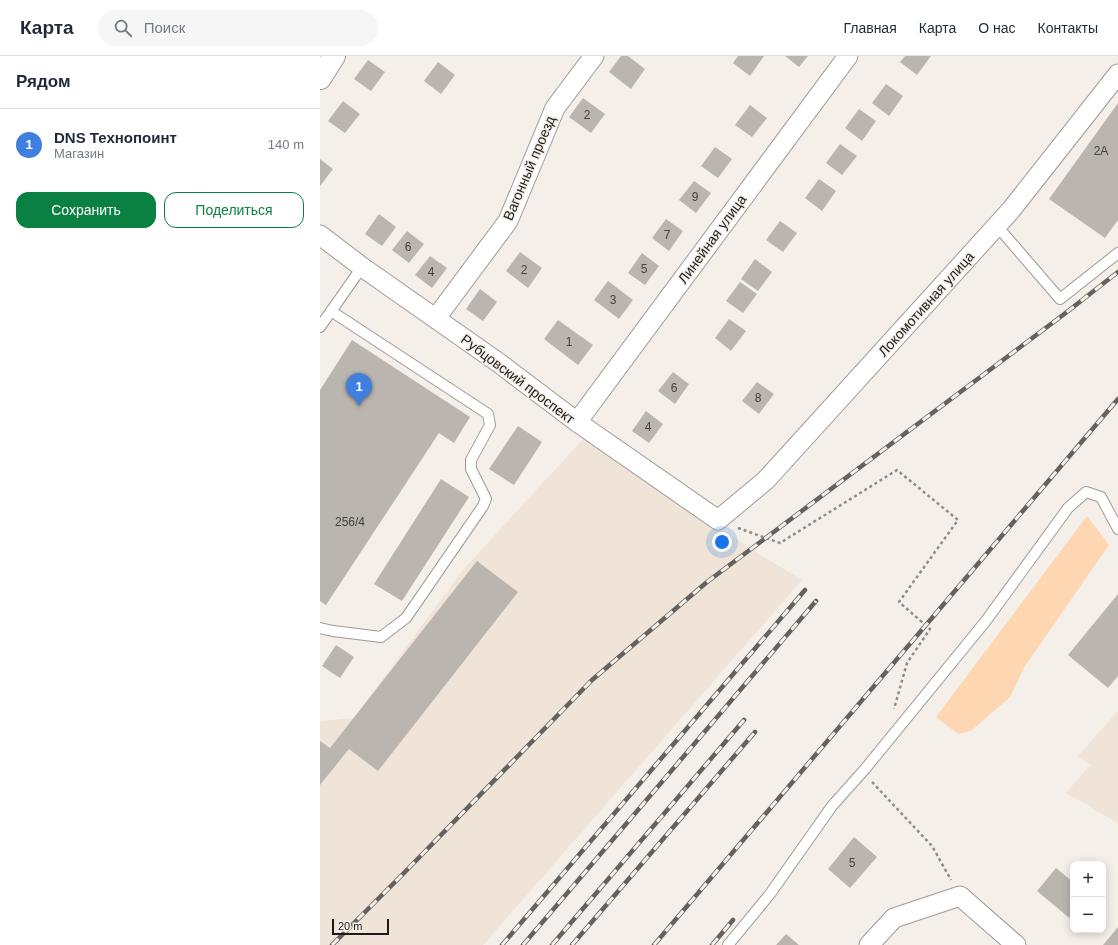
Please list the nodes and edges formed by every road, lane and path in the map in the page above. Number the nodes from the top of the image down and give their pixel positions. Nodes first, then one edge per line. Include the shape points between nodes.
1 (334, 56) edge
2 (594, 56) edge
3 (848, 56) edge
4 (1118, 74) edge
5 (320, 78) edge
6 (997, 226) junction
7 (320, 235) edge
8 (1118, 253) edge
9 (362, 267) junction
10 (331, 311) junction
11 (436, 318) junction
12 (320, 327) edge
13 (577, 422) junction
14 (718, 520) junction
15 (1118, 529) edge
16 (320, 628) edge
17 (892, 716) dead end
18 (865, 769) junction
19 (960, 896) junction
20 (728, 945) edge
21 (869, 945) edge
22 (1016, 945) edge

1 - 5 main road
2 - 11 street, Вагонный проезд via 555,108 508,221
3 - 13 street, Линейная улица
4 - 6 street, Локомотивная улица
6 - 8 lane via 1060,299
6 - 14 street, Локомотивная улица via 766,480
7 - 9 street, Рубцовский проспект
9 - 10 lane
9 - 11 street, Рубцовский проспект
10 - 12 lane
10 - 16 lane via 488,414 490,426 471,460 471,469 486,499 483,506 406,618 382,637
11 - 13 street, Рубцовский проспект
13 - 14 street, Рубцовский проспект
14 - 17 path via 780,543 897,470 958,520 899,602 930,629 907,662
15 - 18 lane via 1101,497 1086,492 1068,508 985,622
18 - 19 path via 873,785 932,846
18 - 20 lane via 832,806 770,894
19 - 21 street via 894,918
19 - 22 street

